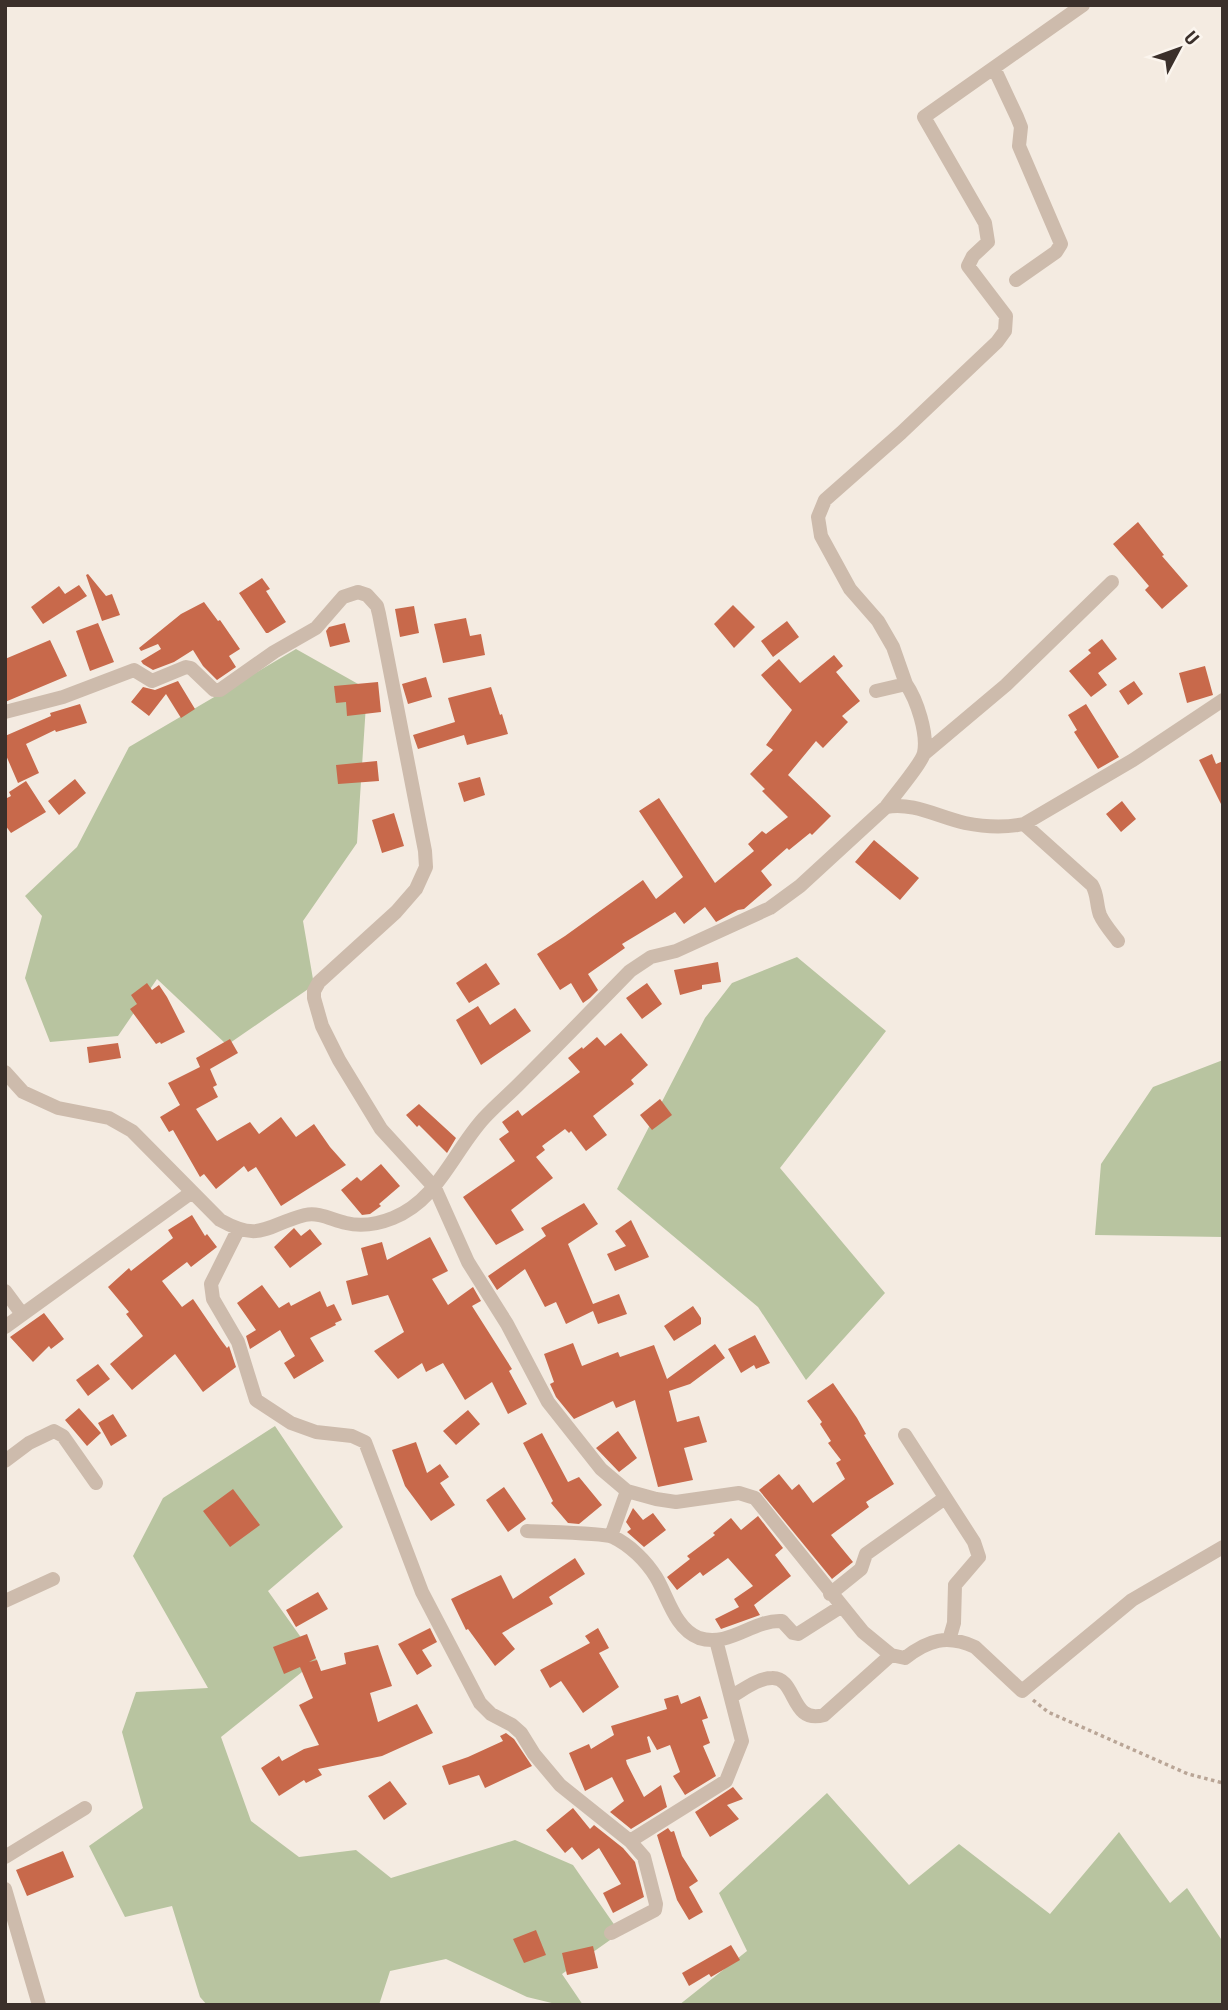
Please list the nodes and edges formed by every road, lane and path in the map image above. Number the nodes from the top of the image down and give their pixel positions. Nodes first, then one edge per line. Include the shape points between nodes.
1 (1083, 5) edge
2 (994, 68) junction
3 (1016, 280) dead end
4 (1112, 582) dead end
5 (906, 684) junction
6 (876, 691) dead end
7 (1223, 700) edge
8 (5, 712) edge
9 (924, 754) junction
10 (886, 807) junction
11 (1024, 824) junction
12 (1118, 941) dead end
13 (5, 1072) edge
14 (435, 1188) junction
15 (192, 1192) junction
16 (238, 1230) junction
17 (5, 1291) edge
18 (22, 1314) junction
19 (5, 1327) edge
20 (905, 1435) dead end
21 (5, 1461) edge
22 (96, 1483) dead end
23 (627, 1491) junction
24 (945, 1498) junction
25 (527, 1531) dead end
26 (611, 1536) junction
27 (1223, 1547) edge
28 (53, 1579) dead end
29 (830, 1594) junction
30 (5, 1601) edge
31 (842, 1606) junction
32 (716, 1640) junction
33 (949, 1640) junction
34 (891, 1655) junction
35 (1022, 1691) junction
36 (732, 1696) junction
37 (1223, 1783) edge
38 (85, 1808) dead end
39 (630, 1841) junction
40 (5, 1857) edge
41 (7, 1899) edge
42 (611, 1933) dead end
43 (39, 2005) edge

1 - 2 street
2 - 3 street via 1021,127 1019,146 1061,244
2 - 5 street via 924,117 985,223 988,242 968,266 1006,316 1005,331 825,500 818,517 821,536 849,589 878,621 893,647
4 - 9 street via 1006,685
5 - 6 street
5 - 9 street via 923,726
7 - 11 street
8 - 14 street via 63,697 134,670 152,681 191,668 219,690 316,628 343,597 358,592 372,598 379,614 426,867 416,889 319,982 314,998 339,1060 375,1119
9 - 10 street
10 - 11 street via 900,805 964,823 1006,828
10 - 14 street via 770,908 676,951 651,957 630,971 468,1136
11 - 12 street via 1092,885 1102,920
13 - 15 street via 23,1092 58,1108 109,1118 132,1131
14 - 16 street via 414,1208 375,1224 345,1223 315,1214 262,1230
14 - 23 street via 468,1262 548,1402 601,1469
15 - 16 street via 220,1220
15 - 18 street
16 - 39 street via 211,1291 238,1342 256,1400 291,1423 365,1442 422,1592 480,1703 521,1733 560,1785
17 - 18 street
18 - 19 street
20 - 24 street
21 - 22 street via 54,1431 63,1436
23 - 26 street
23 - 29 street via 676,1502 739,1493 755,1498
24 - 29 street via 866,1554 861,1569
24 - 33 street via 979,1556 955,1585
25 - 26 street
26 - 32 street via 643,1560 687,1630 699,1638
27 - 35 street via 1132,1600
28 - 30 street
29 - 31 street
31 - 32 street via 798,1633 774,1620
31 - 34 street via 863,1632
32 - 36 street
33 - 34 street via 922,1645 905,1658
33 - 35 street via 975,1647
34 - 36 street via 815,1718 801,1710 777,1678 763,1679
35 - 37 path via 1048,1712 1188,1774
36 - 39 street via 742,1741 726,1781
38 - 40 street
39 - 42 street via 644,1857 656,1904 652,1913
41 - 43 street

